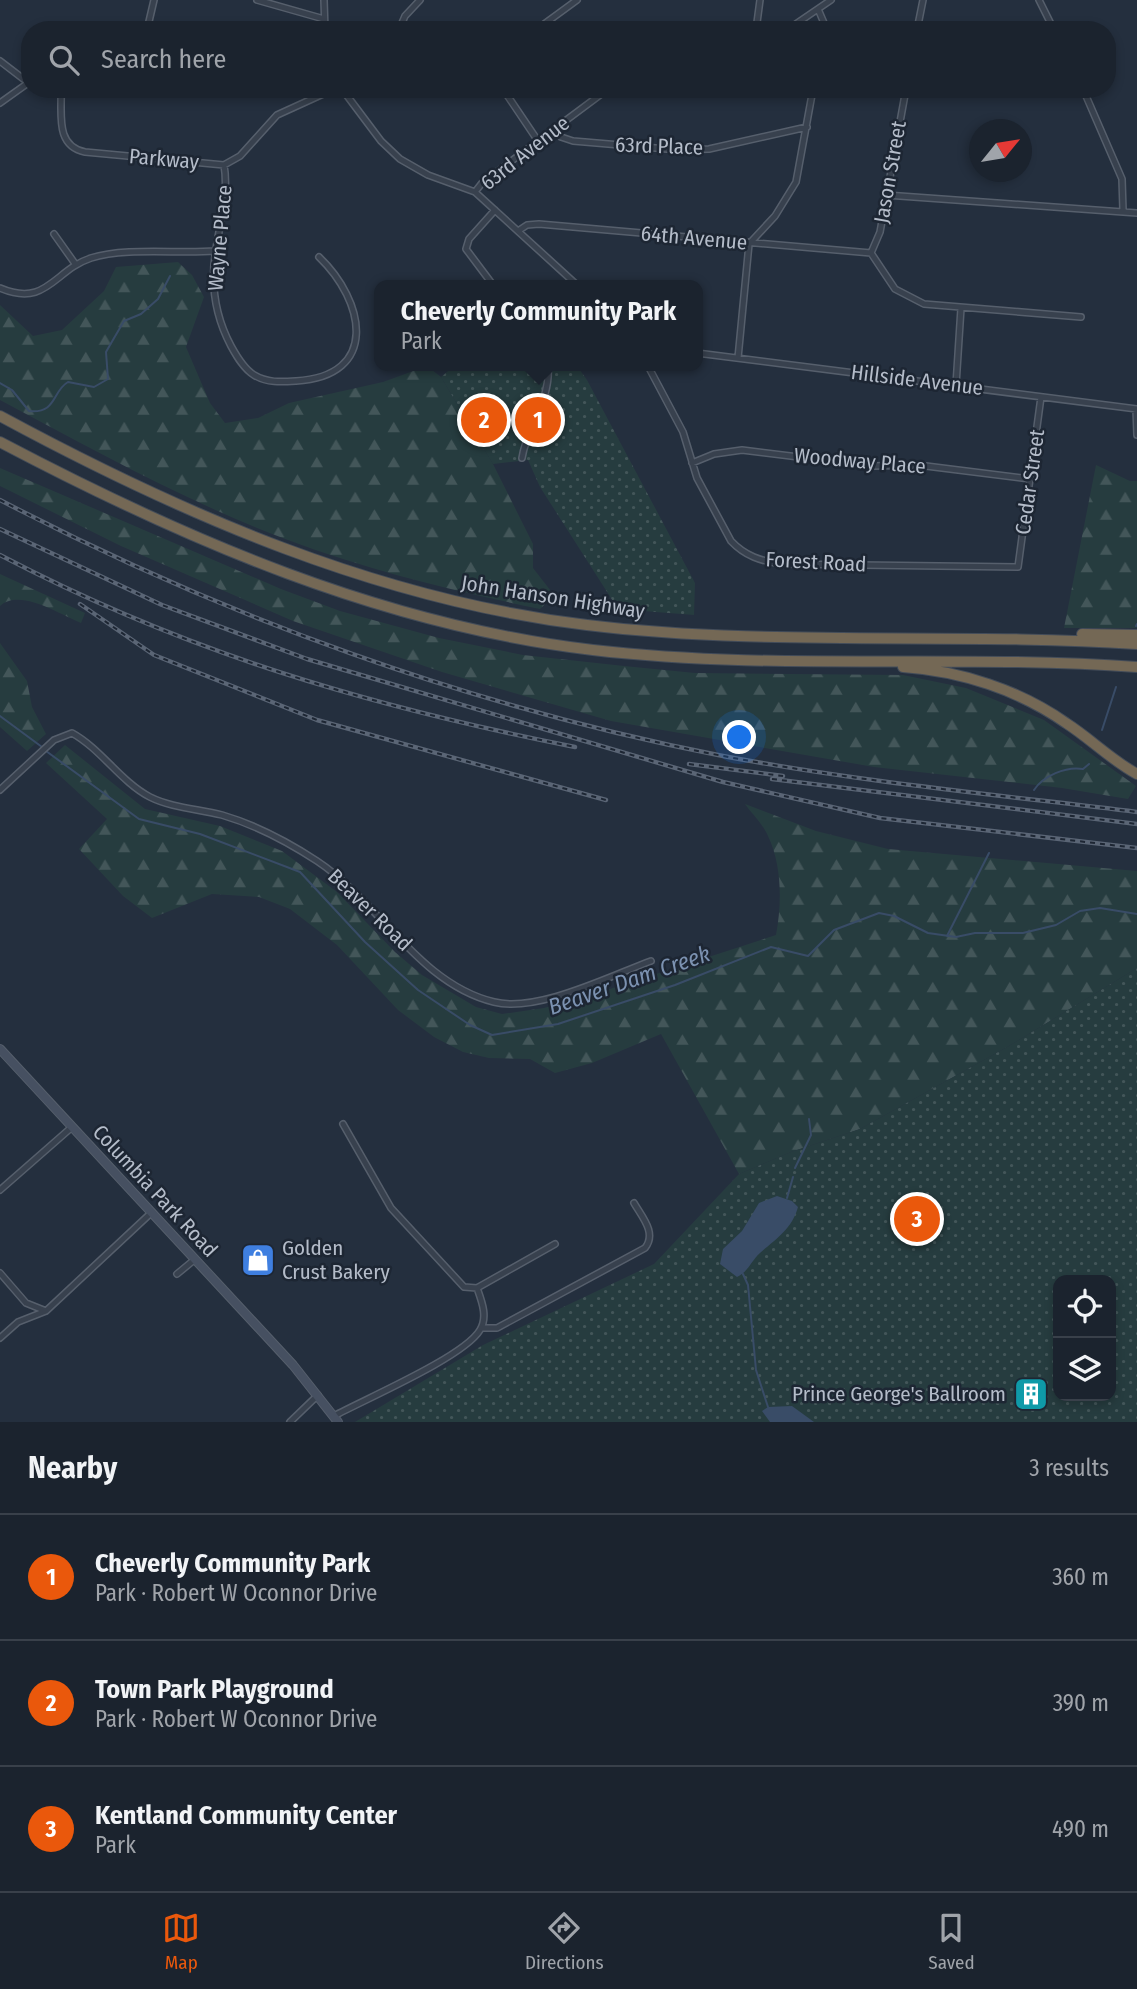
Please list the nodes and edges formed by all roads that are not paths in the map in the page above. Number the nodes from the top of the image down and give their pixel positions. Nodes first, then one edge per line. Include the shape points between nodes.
1 (154, 0) edge
2 (257, 0) edge
3 (324, 0) edge
4 (419, 0) edge
5 (577, 0) edge
6 (760, 0) edge
7 (831, 0) edge
8 (923, 0) edge
9 (1039, 0) edge
10 (818, 9) junction
11 (324, 19) joint
12 (149, 21) edge
13 (403, 21) edge
14 (548, 21) edge
15 (757, 21) edge
16 (800, 21) edge
17 (823, 21) edge
18 (919, 21) edge
19 (1050, 21) edge
20 (0, 61) edge
21 (21, 78) edge
22 (21, 89) edge
23 (61, 98) edge
24 (314, 98) edge
25 (349, 98) edge
26 (509, 98) edge
27 (596, 98) edge
28 (812, 98) edge
29 (904, 98) edge
30 (1087, 98) edge
31 (0, 103) edge
32 (807, 127) junction
33 (554, 130) junction
34 (538, 141) junction
35 (224, 165) junction
36 (475, 192) junction
37 (886, 195) junction
38 (495, 210) junction
39 (1123, 210) junction
40 (1137, 213) edge
41 (518, 231) junction
42 (54, 234) dead end
43 (749, 244) junction
44 (215, 251) junction
45 (871, 253) junction
46 (319, 257) dead end
47 (76, 265) junction
48 (490, 280) edge
49 (571, 280) edge
50 (0, 288) edge
51 (961, 308) junction
52 (1081, 317) dead end
53 (703, 354) edge
54 (738, 358) junction
55 (547, 371) edge
56 (651, 371) edge
57 (956, 384) junction
58 (1041, 397) junction
59 (1136, 409) edge
60 (0, 416) edge
61 (1137, 435) edge
62 (0, 442) edge
63 (522, 458) dead end
64 (692, 463) junction
65 (1030, 479) junction
66 (1018, 567) joint
67 (1137, 635) edge
68 (1039, 639) junction
69 (1137, 644) edge
70 (844, 661) junction
71 (1137, 667) edge
72 (1137, 774) edge
73 (0, 790) edge
74 (651, 961) dead end
75 (0, 1049) edge
76 (343, 1124) dead end
77 (72, 1127) junction
78 (0, 1190) edge
79 (634, 1203) dead end
80 (151, 1213) junction
81 (555, 1244) dead end
82 (194, 1260) junction
83 (0, 1273) edge
84 (177, 1274) dead end
85 (477, 1288) junction
86 (46, 1311) junction
87 (482, 1328) junction
88 (0, 1338) edge
89 (319, 1395) junction
90 (336, 1419) edge
91 (290, 1422) edge

1 - 12 street
2 - 11 street
3 - 11 street
4 - 13 street
5 - 14 street
6 - 15 street
7 - 10 street
8 - 18 street
9 - 19 street
10 - 16 street
10 - 17 street
20 - 21 street
22 - 31 street
23 - 35 street, Parkway via 63,137 71,147
24 - 35 street, Parkway via 277,115 240,156
25 - 36 street via 400,159
26 - 34 street
27 - 33 street, 63rd Avenue
28 - 32 street
29 - 37 street, Jason Street
30 - 39 street via 1122,179
32 - 33 street, 63rd Place via 723,147 679,150 573,141
32 - 43 street via 796,182 775,216
33 - 34 street, 63rd Avenue
34 - 36 street, 63rd Avenue
35 - 44 street, Wayne Place via 225,196
36 - 38 street
37 - 39 street
37 - 45 street, Jason Street via 878,240
38 - 41 street
38 - 48 street via 469,239 466,249
39 - 40 street
41 - 43 street, 64th Avenue via 539,224
41 - 49 street
42 - 47 street
43 - 45 street, 64th Avenue
43 - 54 street
44 - 46 street, Wayne Place via 218,322 245,368 270,381 328,375 344,365 354,348 358,336 355,314 334,274
44 - 47 street via 107,255
45 - 51 street via 904,295 924,304
47 - 50 street via 39,292 23,294
51 - 52 street
51 - 57 street
53 - 54 street, Hillside Avenue
54 - 57 street, Hillside Avenue
55 - 63 street via 542,406
56 - 64 street, Forest Road via 683,432
57 - 58 street, Hillside Avenue
58 - 59 street, Hillside Avenue
58 - 65 street, Cedar Street
59 - 61 street
60 - 68 highway, John Hanson Highway via 159,495 272,543 366,577 487,609 663,632
62 - 70 highway, John Hanson Highway via 135,510 230,551 347,595 447,624 521,640 622,653
64 - 65 street, Woodway Place via 742,450
64 - 66 street, Forest Road via 731,541 760,560
65 - 66 street, Cedar Street
67 - 68 highway via 1074,634
68 - 69 highway, John Hanson Highway
70 - 71 highway, John Hanson Highway
70 - 72 highway via 941,672 997,687 1052,714
73 - 74 street, Beaver Road via 54,740 72,733 148,796 235,820 296,848 343,881 445,978 482,999 530,1002
75 - 77 street, Columbia Park Road
76 - 85 street via 408,1229 457,1282
77 - 78 street
77 - 80 street, Columbia Park Road
79 - 87 street via 649,1232 645,1248 497,1328
80 - 82 street, Columbia Park Road
80 - 86 street
81 - 85 street
82 - 84 street
82 - 89 street, Columbia Park Road
83 - 86 street via 26,1303
85 - 87 street via 484,1314
86 - 88 street via 18,1322
87 - 90 street via 457,1350
89 - 90 street, Columbia Park Road
89 - 91 street

